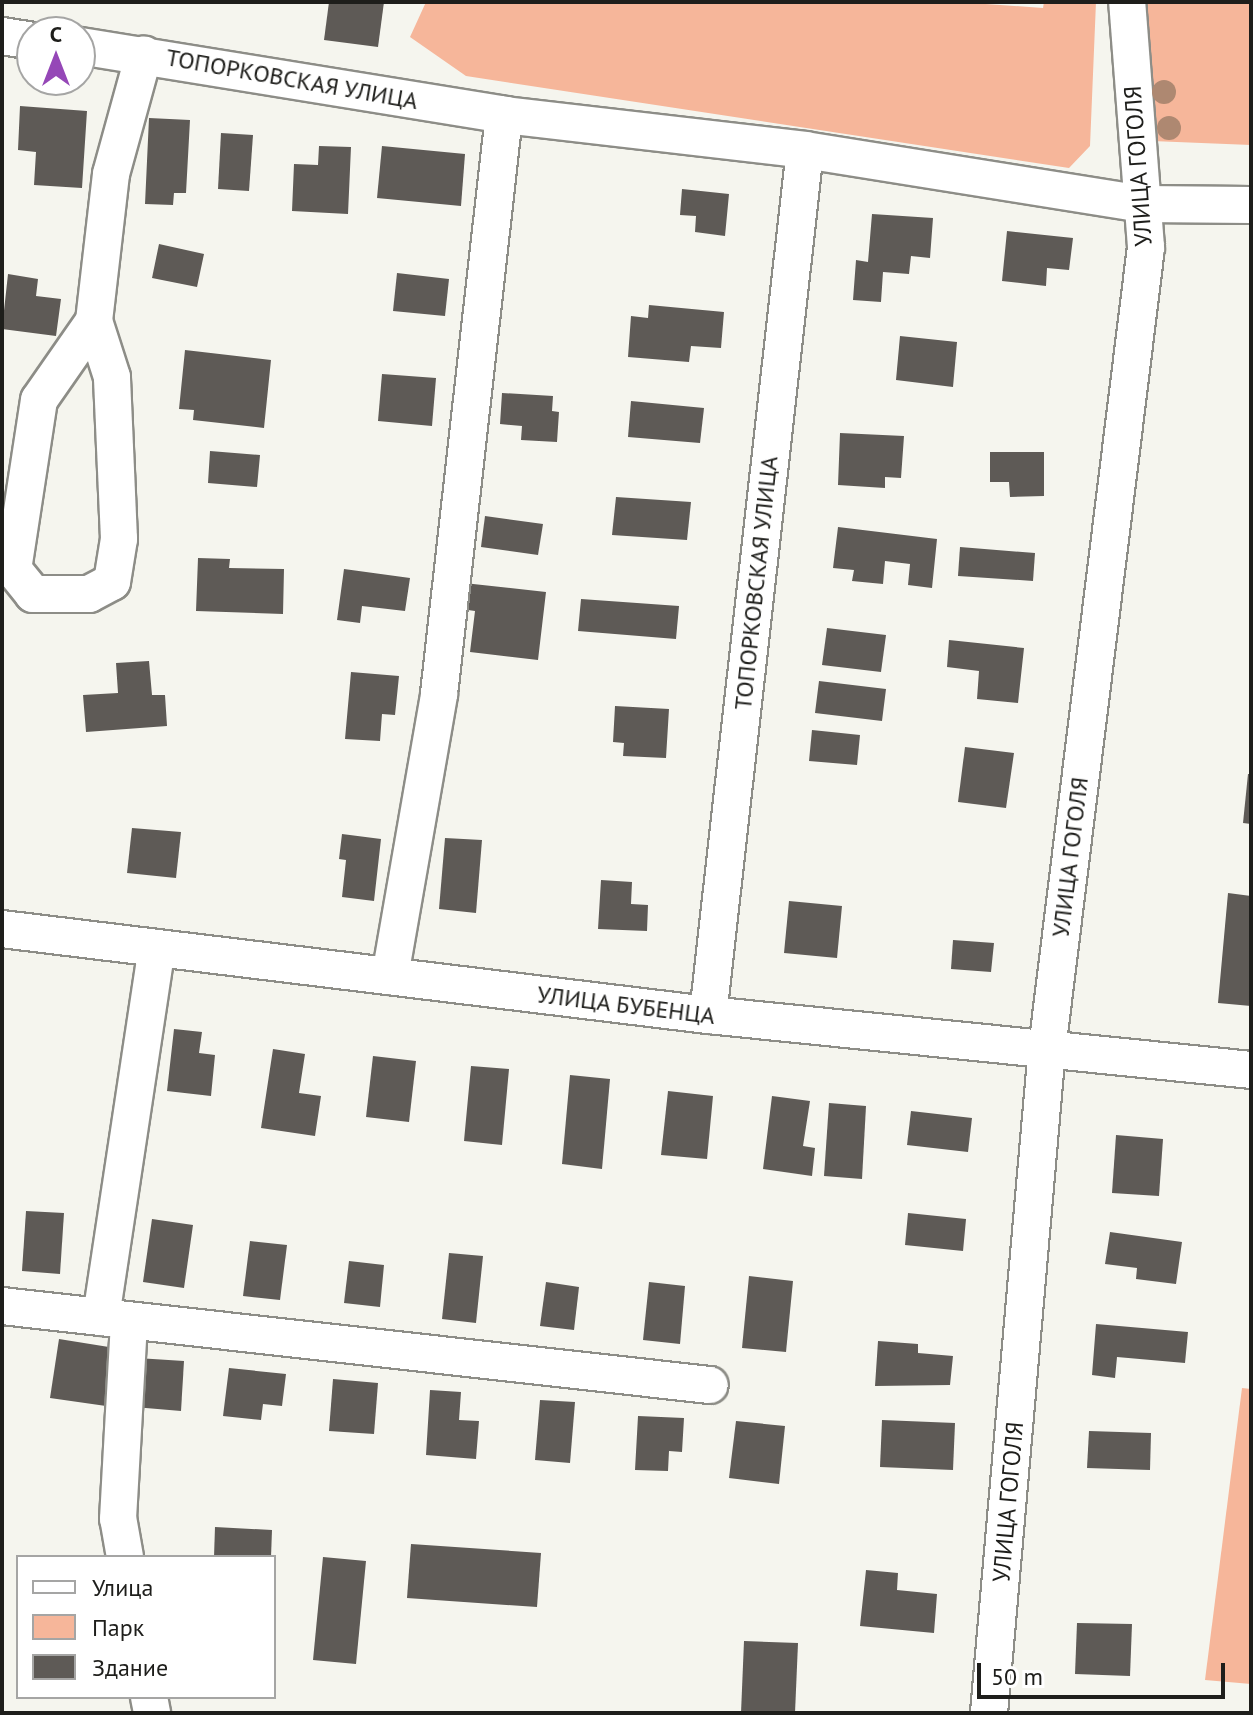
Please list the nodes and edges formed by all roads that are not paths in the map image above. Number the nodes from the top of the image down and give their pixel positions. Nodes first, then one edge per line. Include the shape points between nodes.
1 (1127, 2) edge
2 (96, 48) edge
3 (144, 54) junction
4 (504, 115) junction
5 (805, 150) junction
6 (1143, 204) junction
7 (1251, 205) edge
8 (94, 321) junction
9 (2, 929) edge
10 (157, 948) junction
11 (390, 976) junction
12 (708, 1015) junction
13 (1047, 1049) junction
14 (1251, 1070) edge
15 (2, 1306) edge
16 (115, 1319) junction
17 (710, 1385) dead end
18 (125, 1555) edge
19 (989, 1713) edge

1 - 6 street, УЛИЦА ГОГОЛЯ
2 - 3 street, ТОПОРКОВСКАЯ УЛИЦА
3 - 4 street, ТОПОРКОВСКАЯ УЛИЦА
3 - 8 street via 111,174
4 - 5 street, ТОПОРКОВСКАЯ УЛИЦА
4 - 11 street via 439,694
5 - 6 street, ТОПОРКОВСКАЯ УЛИЦА
5 - 12 street, ТОПОРКОВСКАЯ УЛИЦА
6 - 7 street, ТОПОРКОВСКАЯ УЛИЦА
6 - 13 street, УЛИЦА ГОГОЛЯ via 1146,247
8 - 8 street via 112,377 119,539 112,582 89,594 33,594 13,569 39,400
9 - 10 street, УЛИЦА БУБЕНЦА
10 - 11 street, УЛИЦА БУБЕНЦА
10 - 16 street
11 - 12 street, УЛИЦА БУБЕНЦА
12 - 13 street, УЛИЦА БУБЕНЦА
13 - 14 street, УЛИЦА БУБЕНЦА
13 - 19 street, УЛИЦА ГОГОЛЯ
15 - 16 street
16 - 17 street
16 - 18 street via 118,1519

